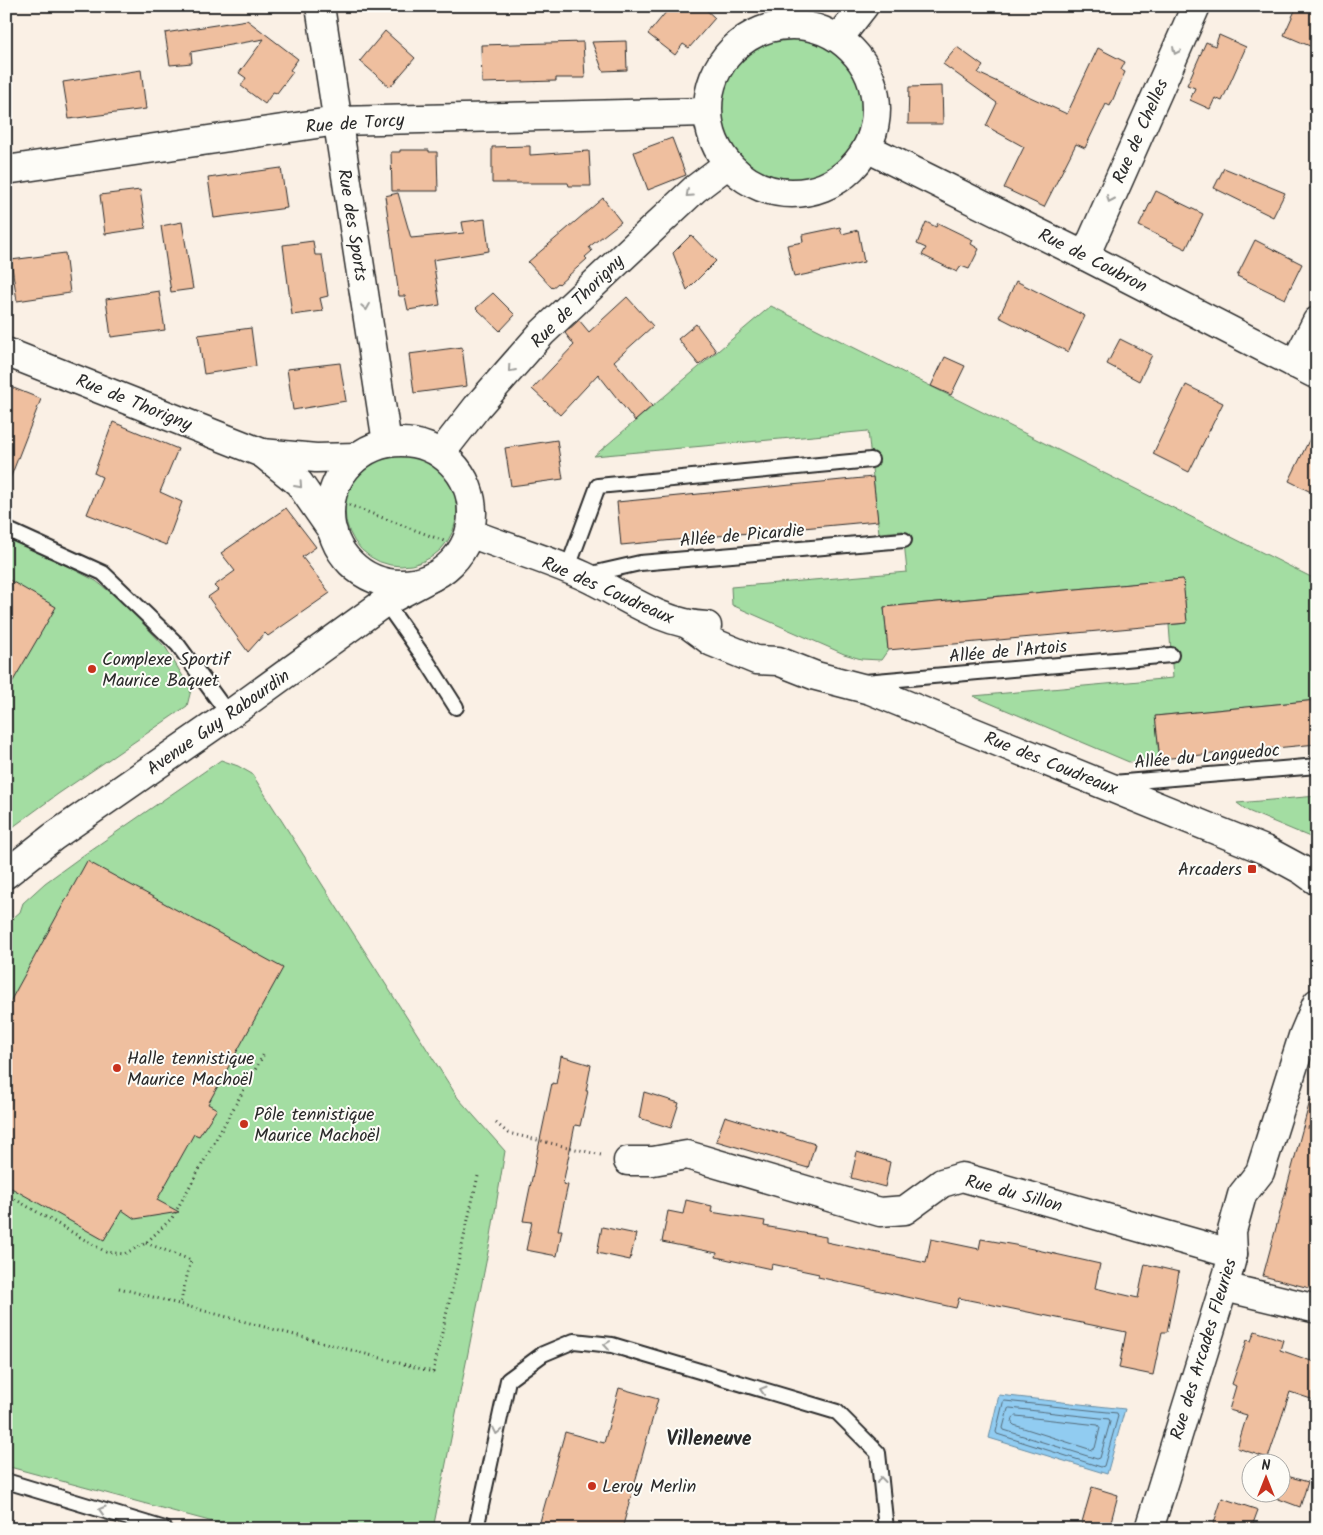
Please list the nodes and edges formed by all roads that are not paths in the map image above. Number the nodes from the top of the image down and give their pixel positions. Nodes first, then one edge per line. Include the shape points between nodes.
1 (320, 6) edge
2 (864, 6) edge
3 (1196, 6) edge
4 (784, 15) edge
5 (839, 38) junction
6 (707, 112) junction
7 (337, 121) junction
8 (867, 148) junction
9 (728, 164) junction
10 (6, 170) edge
11 (1085, 256) junction
12 (1317, 321) edge
13 (6, 352) edge
14 (1306, 369) edge
15 (387, 443) junction
16 (262, 453) junction
17 (441, 453) junction
18 (357, 456) junction
19 (871, 460) dead end
20 (331, 524) junction
21 (6, 529) edge
22 (904, 540) dead end
23 (464, 544) junction
24 (348, 560) junction
25 (576, 573) junction
26 (432, 577) junction
27 (385, 602) junction
28 (1171, 655) dead end
29 (849, 683) junction
30 (456, 707) dead end
31 (229, 715) junction
32 (1317, 766) edge
33 (1101, 784) junction
34 (6, 874) edge
35 (1317, 881) edge
36 (1317, 1003) edge
37 (628, 1161) road end
38 (1233, 1254) junction
39 (1224, 1287) junction
40 (1317, 1309) edge
41 (6, 1481) edge
42 (165, 1529) edge
43 (476, 1529) edge
44 (886, 1529) edge
45 (1149, 1529) edge

1 - 7 street, Rue des Sports
2 - 5 street
3 -> 11 street, Rue de Chelles
4 - 5 street
4 - 6 street via 737,44 720,64 710,87
5 - 8 street via 858,54 871,76 877,100 876,125
6 - 7 street, Rue de Torcy
6 - 9 street via 713,140
7 - 10 street, Rue de Torcy
7 -> 15 street, Rue des Sports
8 - 9 street via 851,170 828,186 802,193 774,192 749,181
8 - 11 street, Rue de Coubron
9 -> 17 street, Rue de Thorigny via 695,189 542,333
11 - 14 street, Rue de Coubron
12 - 14 street
13 - 16 street, Rue de Thorigny
15 - 17 street via 405,441
15 - 18 street
16 - 18 street, Rue de Thorigny via 316,458
16 -> 20 street, Rue de Thorigny via 299,483
17 - 23 street via 457,468 468,488 473,511
18 - 20 street via 336,483 331,498
19 - 25 lane via 598,486
20 - 24 street, Rue de Thorigny via 339,547
21 - 31 lane via 103,573 178,645
22 - 25 lane, Allée de Picardie via 640,563
23 - 25 street, Rue des Coudreaux
23 - 26 street via 449,565
24 - 26 street via 366,574 388,583 410,583
24 - 27 street
25 - 29 street, Rue des Coudreaux via 639,606 689,625 712,642 756,660 778,661 816,676
26 - 27 street, Avenue Guy Rabourdin
27 - 30 lane
27 - 31 street, Avenue Guy Rabourdin
28 - 29 lane, Allée de l'Artois
29 - 33 street, Rue des Coudreaux
31 - 34 street, Avenue Guy Rabourdin via 53,837
32 - 33 lane, Allée du Languedoc
33 - 35 street, Rue des Coudreaux via 1265,850
36 - 38 street, Rue des Arcades Fleuries via 1303,1036 1260,1172 1242,1195 1232,1231
37 - 38 street, Rue du Sillon via 687,1154 880,1212 905,1210 942,1183 962,1177
38 - 39 street, Rue des Arcades Fleuries
39 - 40 street
39 - 45 street, Rue des Arcades Fleuries
42 -> 41 lane
44 -> 43 lane via 878,1453 837,1412 612,1345 574,1341 543,1354 508,1380

